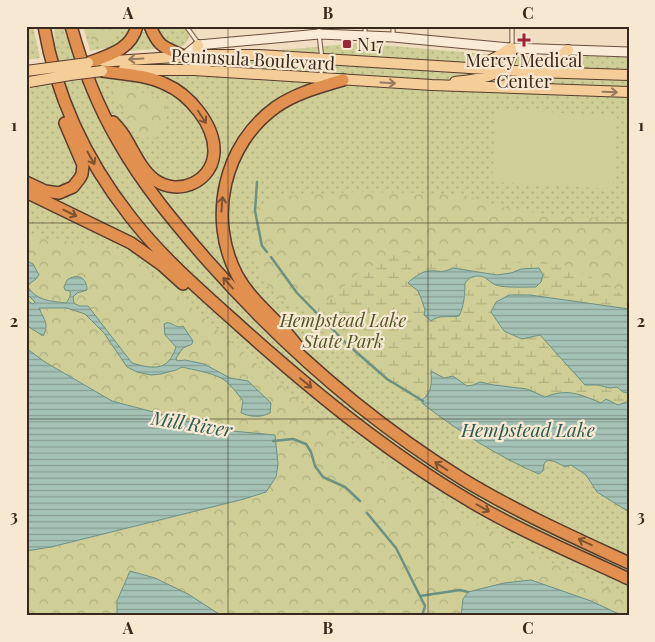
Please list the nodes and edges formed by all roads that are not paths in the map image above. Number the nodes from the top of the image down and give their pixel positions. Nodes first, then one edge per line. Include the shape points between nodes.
1 (72, 26) edge
2 (137, 26) edge
3 (150, 26) edge
4 (186, 26) edge
5 (364, 26) edge
6 (393, 26) edge
7 (512, 26) edge
8 (44, 28) edge
9 (319, 30) edge
10 (365, 36) junction
11 (393, 37) junction
12 (512, 48) junction
13 (198, 50) junction
14 (568, 50) junction
15 (629, 52) edge
16 (50, 55) junction
17 (184, 56) junction
18 (322, 59) junction
19 (88, 63) junction
20 (437, 66) junction
21 (501, 70) junction
22 (209, 71) junction
23 (102, 72) junction
24 (535, 72) junction
25 (629, 75) edge
26 (27, 79) edge
27 (343, 80) joint
28 (321, 82) junction
29 (432, 85) junction
30 (492, 88) junction
31 (629, 92) edge
32 (98, 103) junction
33 (26, 182) edge
34 (26, 192) edge
35 (269, 352) junction
36 (312, 367) junction
37 (629, 563) edge
38 (629, 579) edge

1 - 32 highway
2 - 19 highway via 124,47
3 - 17 highway via 161,46
4 - 13 lane via 196,40
5 - 10 lane
6 - 11 lane
7 - 12 lane
8 - 16 highway
9 - 10 street
9 - 13 street
9 - 18 lane
10 - 11 street
11 - 12 street
12 - 14 street
12 - 20 main road via 485,63
12 - 21 main road via 509,62
13 - 17 main road, Peninsula Boulevard
13 - 18 main road, Peninsula Boulevard
13 - 22 main road via 200,64
14 - 15 street
14 - 24 main road
16 - 33 highway via 56,99 83,165 82,174 73,187 59,193 45,191
16 -> 35 highway via 79,135 121,205 165,256
17 -> 19 main road, Peninsula Boulevard
18 - 20 main road, Peninsula Boulevard
18 - 28 lane
19 - 26 main road, Peninsula Boulevard, bridge
20 - 21 main road, Peninsula Boulevard
21 - 24 main road, Peninsula Boulevard
21 - 29 main road via 480,78
22 - 23 main road, Peninsula Boulevard
22 - 28 main road, Peninsula Boulevard
23 - 26 main road, Peninsula Boulevard, bridge
23 -> 32 highway via 156,80 188,99 202,117 213,141 214,157 208,171 198,181 184,187 175,188 156,180 146,171
24 - 25 main road, Peninsula Boulevard
24 - 30 main road via 513,83
27 - 28 highway
27 -> 29 main road, Peninsula Boulevard
36 -> 28 highway via 289,334 252,296 236,274 226,246 222,212 223,195 234,158 248,135 276,107
29 - 30 main road, Peninsula Boulevard
30 -> 31 main road, Peninsula Boulevard
36 -> 32 highway via 253,310 180,229 131,163
34 -> 35 highway via 138,247 223,321
35 -> 38 highway via 353,421 442,483 489,512
37 -> 36 highway via 514,508 466,481 375,420

